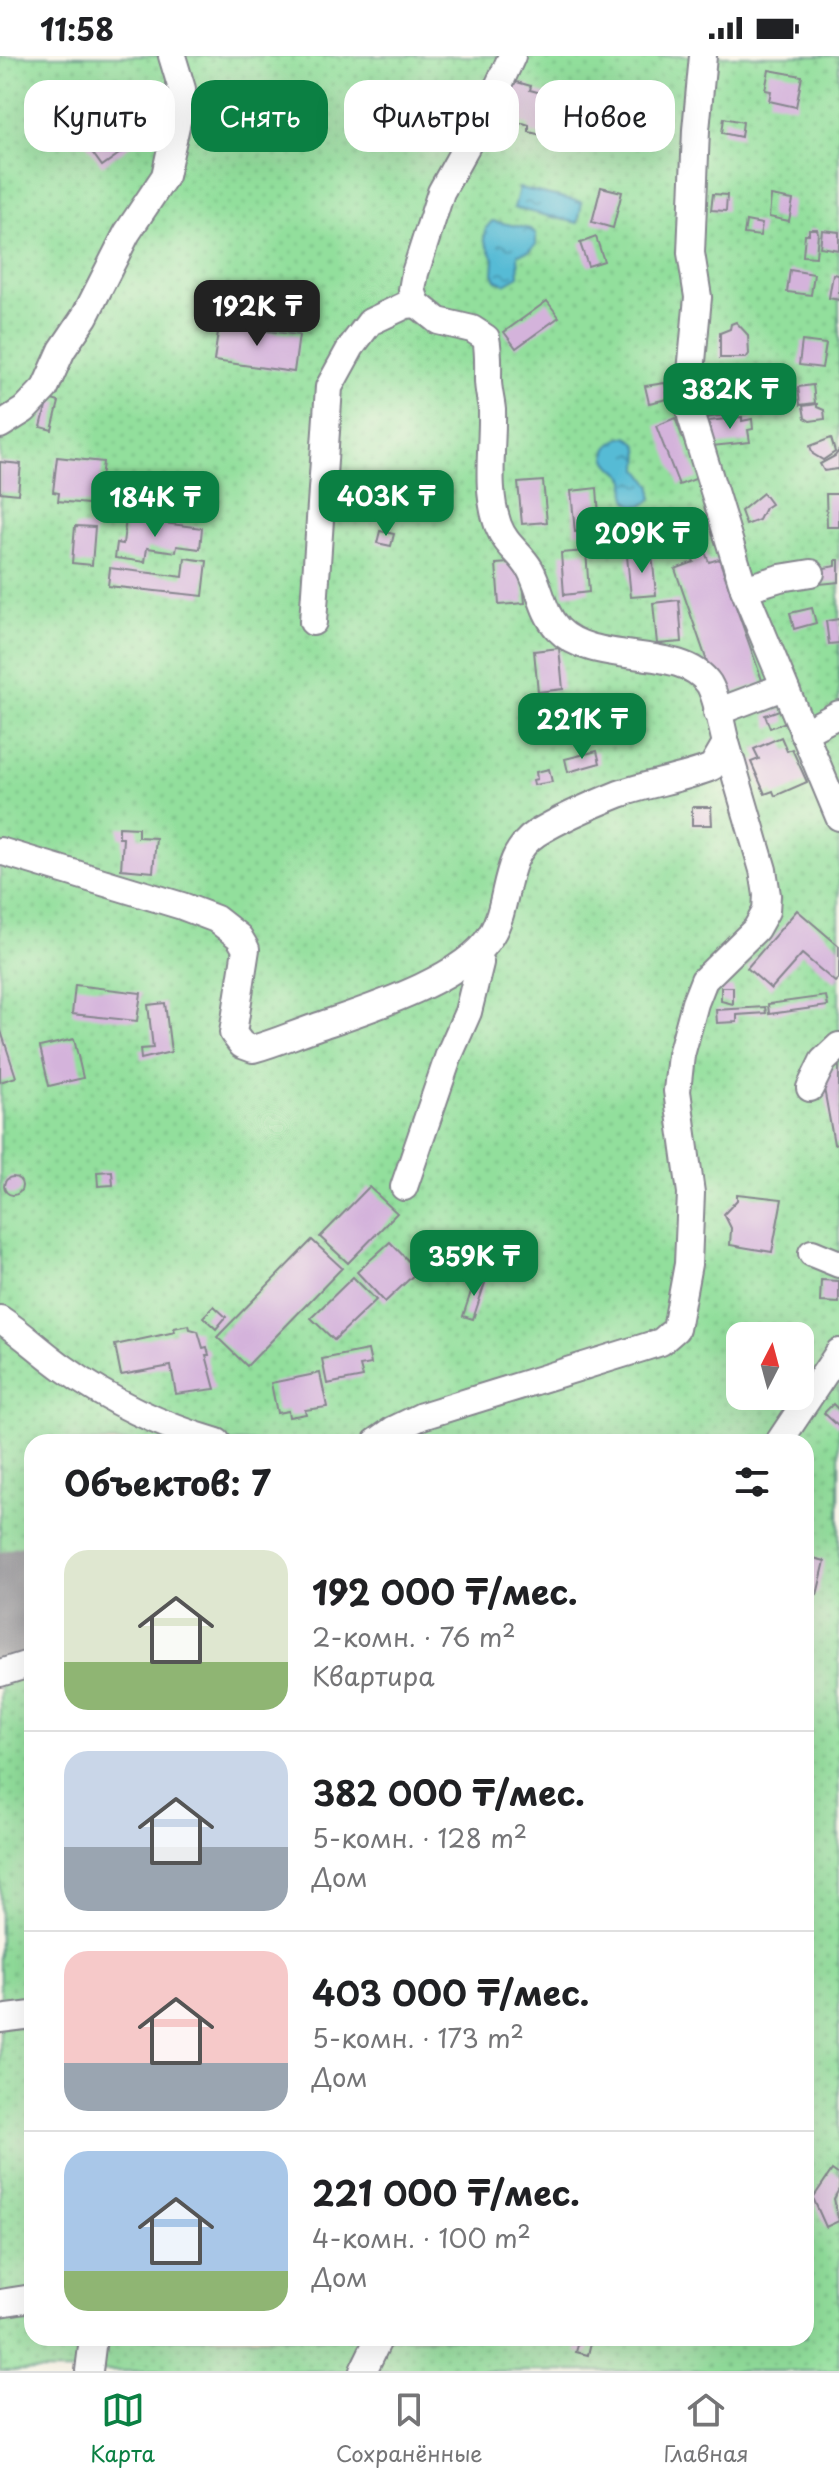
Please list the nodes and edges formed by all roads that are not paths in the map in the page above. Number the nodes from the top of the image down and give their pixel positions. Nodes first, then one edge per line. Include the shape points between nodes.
1 (172, 56) edge
2 (512, 56) edge
3 (703, 56) edge
4 (417, 304) junction
5 (0, 425) edge
6 (811, 573) dead end
7 (744, 589) junction
8 (313, 622) dead end
9 (783, 687) junction
10 (717, 712) junction
11 (839, 714) edge
12 (803, 733) junction
13 (726, 743) junction
14 (839, 817) edge
15 (0, 851) edge
16 (473, 956) junction
17 (839, 1046) edge
18 (810, 1088) dead end
19 (404, 1187) dead end
20 (812, 1253) dead end
21 (839, 1264) edge
22 (0, 1319) edge
23 (839, 1352) edge
24 (194, 1434) edge
25 (387, 1434) edge
26 (784, 1434) edge
27 (24, 1666) edge
28 (0, 1673) edge
29 (24, 2016) edge
30 (0, 2019) edge
31 (24, 2299) edge
32 (0, 2303) edge
33 (92, 2346) edge
34 (375, 2346) edge
35 (89, 2371) edge
36 (363, 2371) edge

1 - 5 street via 182,89 165,176 127,233 45,388
2 - 4 street via 441,192 415,273 412,290
3 - 7 street via 691,253 698,297 689,394
4 - 8 street via 370,322 329,387
4 - 10 street via 438,321 486,338 492,497 499,526 509,547 531,571 546,612 560,631 584,647 676,662 698,672 710,686
6 - 7 street
7 - 9 street
9 - 10 street
9 - 12 street
10 - 13 street
11 - 12 street
12 - 14 street
13 - 16 street via 712,767 620,794 536,833 512,863 500,916
13 - 25 street via 763,870 766,911 756,929 704,980 681,1055 677,1091 691,1193 688,1264 676,1329 661,1342 422,1416
15 - 16 street via 182,906 229,927 246,949 233,1033 253,1049 368,1009 438,979
16 - 19 street via 480,963 475,989
17 - 18 street via 823,1061
20 - 21 street
22 - 24 street via 64,1369 143,1416
23 - 26 street
27 - 28 street
29 - 30 street
31 - 32 street
33 - 35 street
34 - 36 street

